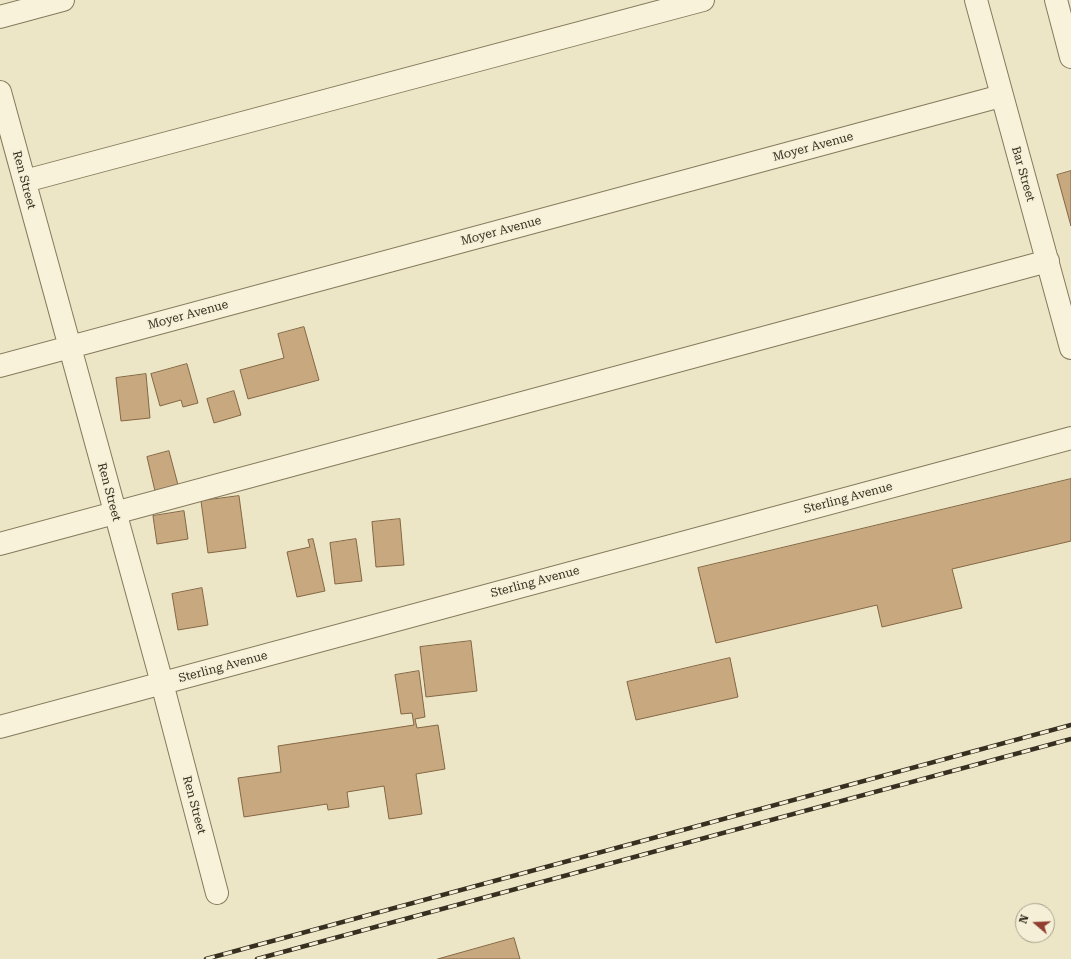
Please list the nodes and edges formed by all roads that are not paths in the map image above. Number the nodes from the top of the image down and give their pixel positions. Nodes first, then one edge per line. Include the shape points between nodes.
1 (63, 0) edge
2 (703, 0) edge
3 (976, 0) edge
4 (1056, 0) edge
5 (0, 17) edge
6 (1071, 57) edge
7 (0, 92) edge
8 (1001, 96) junction
9 (25, 181) junction
10 (1048, 261) junction
11 (70, 347) junction
12 (1071, 348) edge
13 (0, 366) edge
14 (1071, 438) edge
15 (115, 512) junction
16 (0, 544) edge
17 (162, 683) junction
18 (0, 727) edge
19 (217, 893) dead end

1 - 5 street
2 - 9 street
3 - 8 street, Bar Street
4 - 6 street
7 - 9 street, Ren Street
8 - 10 street, Bar Street
8 - 11 street, Moyer Avenue
9 - 11 street, Ren Street
10 - 12 street, Bar Street
10 - 15 street
11 - 13 street, Moyer Avenue
11 - 15 street, Ren Street
14 - 17 street, Sterling Avenue
15 - 16 street
15 - 17 street, Ren Street
17 - 18 street, Sterling Avenue
17 - 19 street, Ren Street

